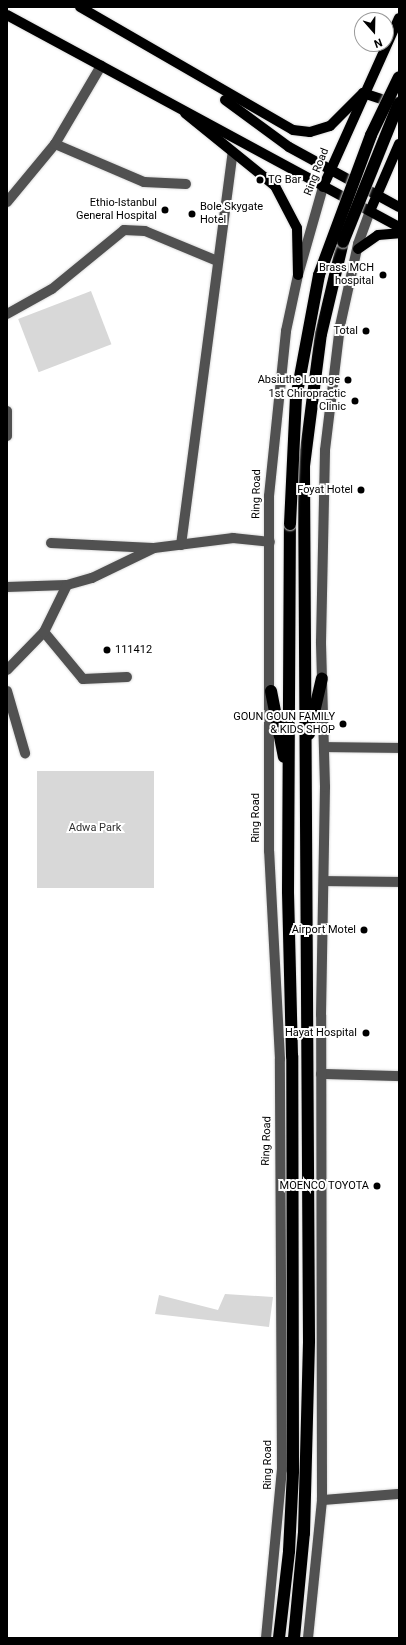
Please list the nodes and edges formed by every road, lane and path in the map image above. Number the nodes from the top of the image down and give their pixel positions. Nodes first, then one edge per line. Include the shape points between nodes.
1 (80, 7) edge
2 (7, 15) edge
3 (399, 18) edge
4 (101, 66) junction
5 (196, 77) junction
6 (399, 77) edge
7 (363, 93) junction
8 (399, 104) edge
9 (178, 106) junction
10 (55, 144) junction
11 (399, 144) edge
12 (233, 152) junction
13 (330, 172) junction
14 (186, 184) dead end
15 (323, 187) junction
16 (376, 194) junction
17 (7, 202) edge
18 (399, 207) edge
19 (370, 211) junction
20 (399, 227) edge
21 (399, 233) edge
22 (358, 249) junction
23 (217, 261) junction
24 (298, 275) junction
25 (7, 314) edge
26 (7, 411) edge
27 (7, 436) edge
28 (52, 542) dead end
29 (270, 542) junction
30 (180, 545) junction
31 (154, 548) junction
32 (67, 585) junction
33 (7, 587) edge
34 (44, 632) junction
35 (7, 670) edge
36 (127, 677) dead end
37 (322, 678) junction
38 (271, 690) junction
39 (7, 691) edge
40 (324, 747) junction
41 (399, 748) edge
42 (25, 753) dead end
43 (304, 761) junction
44 (288, 780) junction
45 (324, 881) junction
46 (399, 882) edge
47 (320, 1074) junction
48 (399, 1076) edge
49 (399, 1494) edge
50 (322, 1500) junction
51 (266, 1638) edge
52 (279, 1638) edge
53 (294, 1638) edge
54 (308, 1638) edge

1 - 5 main road
2 - 4 main road
3 - 7 main road, Ring Road
4 - 9 main road
4 - 10 street
5 - 7 main road via 273,121 304,131 330,126
5 - 13 main road via 250,120
6 - 44 highway, bridge via 371,135 330,240 302,356 291,448
7 - 8 main road
7 - 13 main road, Ring Road
8 - 43 highway, bridge via 343,242 321,334 304,466
9 - 12 main road via 199,128
9 - 15 main road
10 - 14 street via 144,182
10 - 17 street
11 - 16 main road
12 - 23 street
12 - 24 main road via 275,186 288,205 297,228
13 - 15 main road, Ring Road
13 - 16 main road
15 - 19 main road
15 - 24 street, Ring Road
16 - 18 main road
16 - 19 main road
19 - 20 main road
19 - 22 street
21 - 22 main road via 378,235
22 - 37 street via 340,326 325,450
23 - 25 street via 145,231 124,230 52,289
23 - 30 street via 203,395
24 - 29 street, Ring Road via 276,404
26 - 27 street
28 - 31 street
29 - 30 street via 233,538
29 - 38 street, Ring Road
30 - 31 street
31 - 32 street via 92,578
32 - 33 street
32 - 34 street
34 - 35 street
34 - 36 street via 83,679
37 - 40 street
37 - 43 highway
38 - 44 highway
38 - 51 street, Ring Road via 269,851 280,1059 282,1470
39 - 42 street
40 - 41 street
40 - 45 street
43 - 53 highway via 308,1424 300,1590
44 - 52 highway via 293,1464 290,1551
45 - 46 street
45 - 47 street
47 - 48 street
47 - 50 street
49 - 50 street
50 - 54 street

